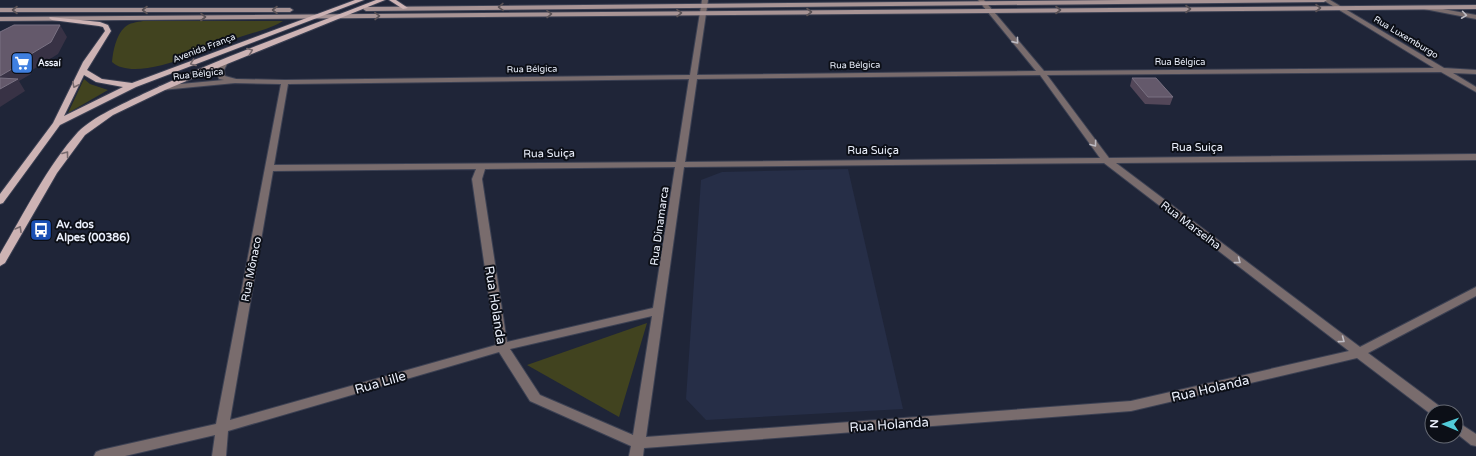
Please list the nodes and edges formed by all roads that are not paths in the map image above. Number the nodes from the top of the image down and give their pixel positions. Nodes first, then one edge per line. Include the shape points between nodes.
1 (361, 0) edge
2 (382, 0) edge
3 (392, 0) edge
4 (1325, 0) edge
5 (986, 4) edge
6 (704, 6) edge
7 (1476, 7) edge
8 (405, 8) junction
9 (1339, 8) junction
10 (1426, 8) junction
11 (0, 10) edge
12 (356, 10) junction
13 (336, 13) junction
14 (1476, 16) edge
15 (316, 17) junction
16 (52, 18) junction
17 (0, 19) edge
18 (224, 62) junction
19 (83, 70) junction
20 (1443, 70) junction
21 (1476, 72) edge
22 (1042, 73) junction
23 (694, 77) junction
24 (235, 81) junction
25 (285, 82) junction
26 (132, 85) junction
27 (162, 88) junction
28 (1476, 90) edge
29 (57, 123) junction
30 (1476, 157) edge
31 (1106, 160) junction
32 (681, 164) junction
33 (481, 166) junction
34 (270, 168) junction
35 (9, 187) junction
36 (0, 194) edge
37 (0, 201) edge
38 (0, 263) edge
39 (1476, 291) edge
40 (659, 310) junction
41 (502, 347) junction
42 (1359, 353) junction
43 (1427, 404) edge
44 (222, 428) junction
45 (1464, 432) edge
46 (1476, 441) edge
47 (638, 443) junction
48 (101, 456) edge
49 (219, 456) edge
50 (636, 456) edge

1 - 13 main road, Avenida França
2 - 12 main road, Avenida França
3 - 8 main road
4 - 5 main road
4 - 9 street, Rua Luxemburgo
6 -> 5 main road
5 - 6 main road
5 -> 9 main road
5 -> 22 street, Rua Marselha
6 -> 8 main road
13 -> 6 main road
6 - 23 street, Rua Dinamarca
7 - 10 main road
8 - 12 main road
9 - 10 main road
9 - 20 street, Rua Luxemburgo
10 -> 14 street
13 -> 11 main road
12 - 13 main road, Avenida França
13 - 15 main road, Avenida França
18 -> 13 main road, Avenida França
16 -> 15 main road
15 -> 26 main road, Avenida França
16 - 17 main road
16 - 19 main road via 94,22 106,26 108,31
18 - 24 street, Rua Bélgica via 220,70 222,77
18 - 27 main road, Avenida França
19 - 26 main road via 89,77 100,82
19 -> 29 main road
20 - 21 street, Rua Bélgica
20 - 22 street, Rua Bélgica
20 - 28 street, Rua Luxemburgo
22 - 23 street, Rua Bélgica
22 -> 31 street, Rua Marselha
23 - 25 street, Rua Bélgica
23 - 32 street, Rua Dinamarca
24 - 25 street, Rua Bélgica
24 - 27 street, Rua Bélgica
25 - 34 street, Rua Mônaco
26 - 27 main road
26 - 29 main road, Avenida França
38 -> 27 main road, Avenida França via 44,186 82,133 110,113
29 - 35 main road
30 - 31 street, Rua Suiça
31 - 32 street, Rua Suiça
31 -> 42 street, Rua Marselha
32 - 33 street, Rua Suiça
32 - 40 street, Rua Dinamarca
33 - 34 street, Rua Suiça
33 - 41 street, Rua Holanda via 477,179
34 - 44 street, Rua Mônaco
35 - 36 street
35 - 37 main road
39 - 42 street, Rua Holanda
40 - 41 street, Rua Lille
40 - 47 street, Rua Dinamarca
41 - 44 street, Rua Lille
41 - 47 street, Rua Holanda via 535,398
42 - 43 street, Rua Marselha
42 - 47 street, Rua Holanda via 1131,406
44 - 48 street, Rua Lille
44 - 49 street, Rua Mônaco
45 - 46 street
47 - 50 street, Rua Dinamarca

